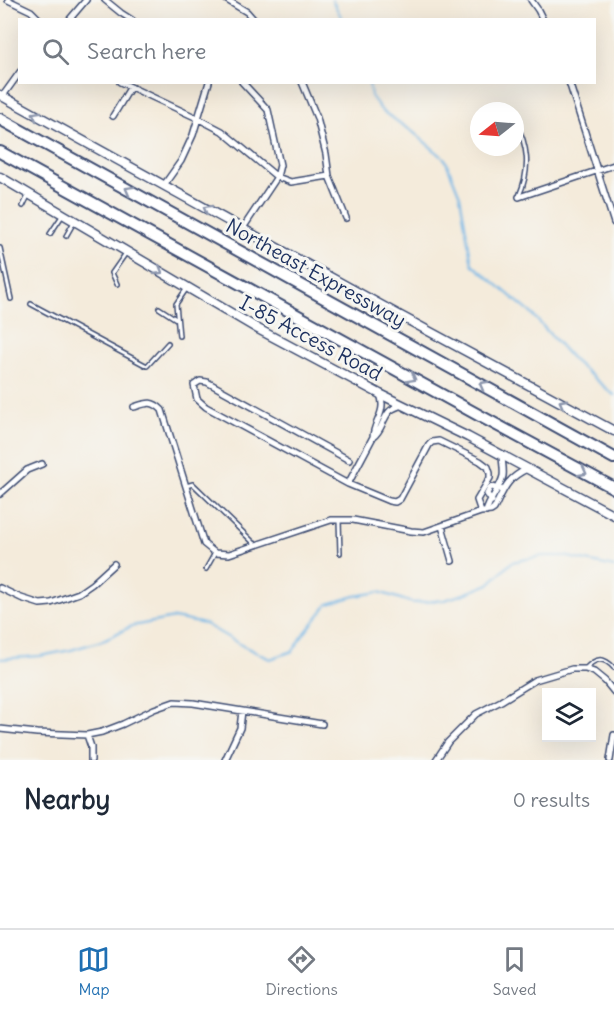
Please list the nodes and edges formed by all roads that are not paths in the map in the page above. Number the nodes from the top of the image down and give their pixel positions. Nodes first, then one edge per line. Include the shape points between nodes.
1 (8, 0) edge
2 (86, 0) edge
3 (105, 0) edge
4 (227, 0) edge
5 (531, 0) edge
6 (38, 18) edge
7 (71, 18) edge
8 (129, 18) edge
9 (252, 18) edge
10 (542, 18) edge
11 (18, 75) edge
12 (123, 84) edge
13 (208, 84) edge
14 (244, 84) edge
15 (303, 84) edge
16 (570, 84) edge
17 (130, 88) junction
18 (1, 96) edge
19 (113, 116) dead end
20 (198, 118) junction
21 (0, 119) edge
22 (524, 149) edge
23 (0, 152) edge
24 (614, 165) edge
25 (597, 171) junction
26 (329, 176) junction
27 (0, 177) edge
28 (277, 177) junction
29 (164, 186) junction
30 (29, 194) junction
31 (519, 197) joint
32 (23, 206) dead end
33 (63, 214) junction
34 (346, 218) dead end
35 (75, 221) junction
36 (614, 222) edge
37 (243, 228) junction
38 (50, 234) dead end
39 (66, 236) dead end
40 (0, 248) edge
41 (127, 252) junction
42 (117, 284) dead end
43 (187, 288) junction
44 (11, 299) dead end
45 (31, 304) dead end
46 (159, 308) dead end
47 (177, 319) junction
48 (178, 336) dead end
49 (168, 344) dead end
50 (380, 394) junction
51 (402, 405) junction
52 (134, 407) dead end
53 (381, 421) junction
54 (614, 431) edge
55 (502, 456) junction
56 (614, 458) edge
57 (349, 460) dead end
58 (42, 464) dead end
59 (527, 469) junction
60 (348, 484) junction
61 (186, 486) junction
62 (614, 488) edge
63 (500, 490) junction
64 (0, 494) edge
65 (484, 512) junction
66 (614, 515) edge
67 (339, 520) junction
68 (442, 526) junction
69 (257, 545) junction
70 (215, 553) junction
71 (340, 553) dead end
72 (452, 561) dead end
73 (114, 564) dead end
74 (206, 569) dead end
75 (0, 588) edge
76 (614, 668) edge
77 (585, 669) junction
78 (614, 692) edge
79 (242, 711) junction
80 (322, 724) dead end
81 (0, 729) edge
82 (87, 735) junction
83 (614, 735) edge
84 (91, 760) edge
85 (225, 760) edge
86 (436, 760) edge
87 (610, 760) edge

1 - 6 street
2 - 7 street
3 - 8 street
4 - 9 street
5 - 10 street
11 - 18 street
12 - 17 street
13 - 20 street
14 - 28 street via 268,110 280,165
15 - 26 street via 317,118
16 - 25 street
17 - 19 street
17 - 20 street
29 -> 18 main road
20 - 28 street via 222,131
20 - 29 street via 181,161
56 -> 21 highway, Northeast Expressway
22 - 31 lane via 528,165
23 -> 62 highway
24 - 25 street
25 - 31 street
25 - 36 street
26 - 28 street via 291,182
26 - 34 street
27 - 30 main road, I-85 Access Road
28 - 37 street
37 -> 29 main road
30 - 32 lane
30 - 33 main road, I-85 Access Road
33 - 35 main road, I-85 Access Road
33 - 38 lane
35 - 39 lane
35 - 41 main road, I-85 Access Road
54 -> 37 main road
40 - 44 lane
41 - 42 lane via 112,273
41 -> 43 main road, I-85 Access Road
43 - 47 lane via 176,304
43 - 50 main road, I-85 Access Road
45 - 49 lane via 147,366
46 - 47 lane
47 - 48 lane
50 - 51 main road, I-85 Access Road
50 - 53 street
51 - 53 street
51 - 55 main road, I-85 Access Road
52 - 61 street via 156,404 162,411
53 - 60 street
55 - 59 main road, I-85 Access Road
55 - 63 street
57 - 60 street via 207,382 194,385 197,399 206,407
58 - 64 street via 27,470
59 - 63 street
59 - 66 main road, I-85 Access Road
60 - 65 street via 395,502 429,445 439,441 488,467 490,478 477,500
61 - 69 lane via 193,484
61 - 70 street via 204,544
63 - 65 street via 491,511
65 - 68 street
67 - 68 street via 411,531
67 - 69 street
67 - 71 lane
68 - 72 street
69 - 70 street via 229,554
70 - 74 lane
73 - 75 street via 80,593 51,603 40,604
76 - 77 lane via 597,660
77 - 78 street via 594,672
77 - 86 street via 535,680 476,714
79 - 80 street
79 - 82 street via 174,702
79 - 85 street via 240,728
81 - 82 street
82 - 84 street
83 - 87 street

